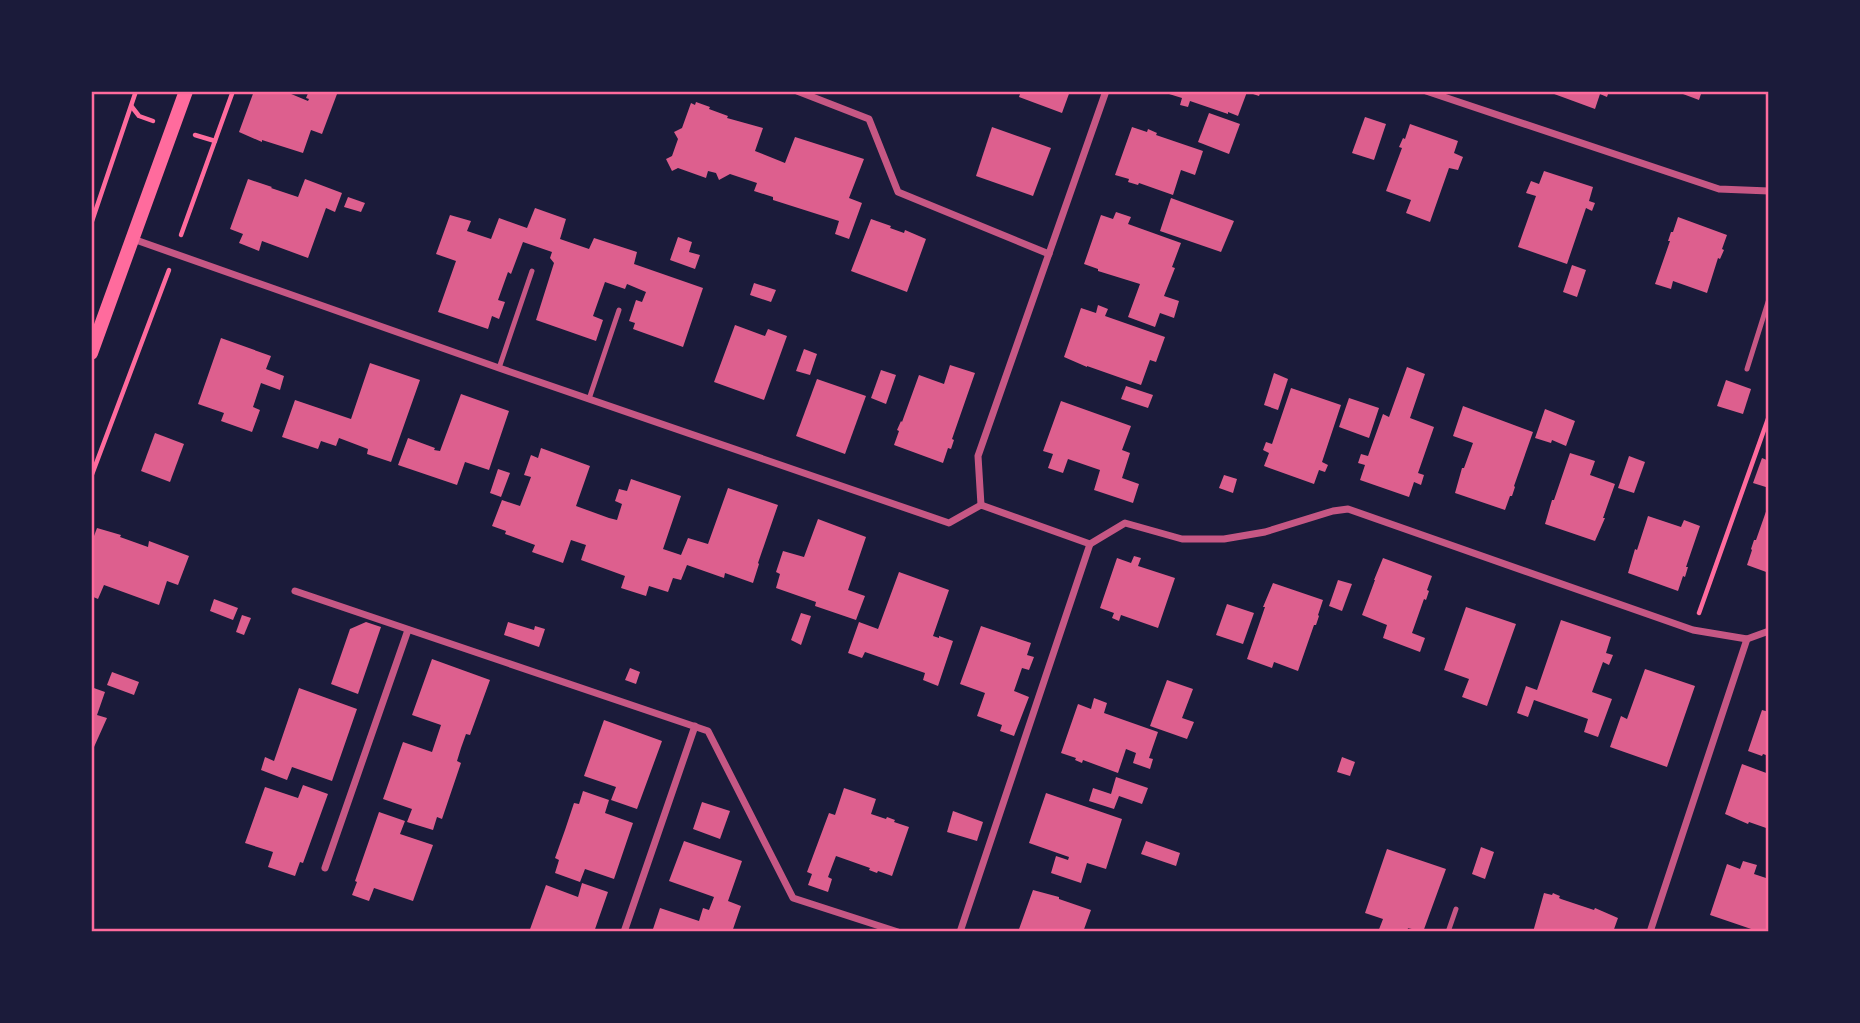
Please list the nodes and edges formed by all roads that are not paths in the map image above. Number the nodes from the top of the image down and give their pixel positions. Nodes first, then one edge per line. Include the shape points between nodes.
1 (187, 91) edge
2 (797, 91) edge
3 (1106, 91) edge
4 (1426, 91) edge
5 (1769, 191) edge
6 (132, 239) junction
7 (1049, 254) junction
8 (531, 271) dead end
9 (1769, 299) edge
10 (619, 310) dead end
11 (91, 353) edge
12 (499, 368) junction
13 (1746, 369) dead end
14 (589, 399) junction
15 (981, 505) junction
16 (1090, 544) junction
17 (296, 591) dead end
18 (408, 629) junction
19 (1769, 631) edge
20 (1747, 639) junction
21 (695, 726) junction
22 (325, 868) dead end
23 (1456, 909) dead end
24 (624, 932) edge
25 (898, 932) edge
26 (960, 932) edge
27 (1448, 932) edge
28 (1650, 932) edge

1 - 6 main road
2 - 7 street via 869,119 898,192
3 - 7 street
4 - 5 street via 1719,189
6 - 11 main road
6 - 12 street
7 - 15 street via 978,456
8 - 12 lane
9 - 13 lane
10 - 14 lane
12 - 14 street
14 - 15 street via 949,523
15 - 16 street
16 - 20 street via 1125,523 1182,539 1224,539 1348,509 1693,630
16 - 26 street
17 - 18 street
18 - 21 street
18 - 22 street
19 - 20 street
20 - 28 street
21 - 24 street
21 - 25 street via 708,731 793,898
23 - 27 lane

